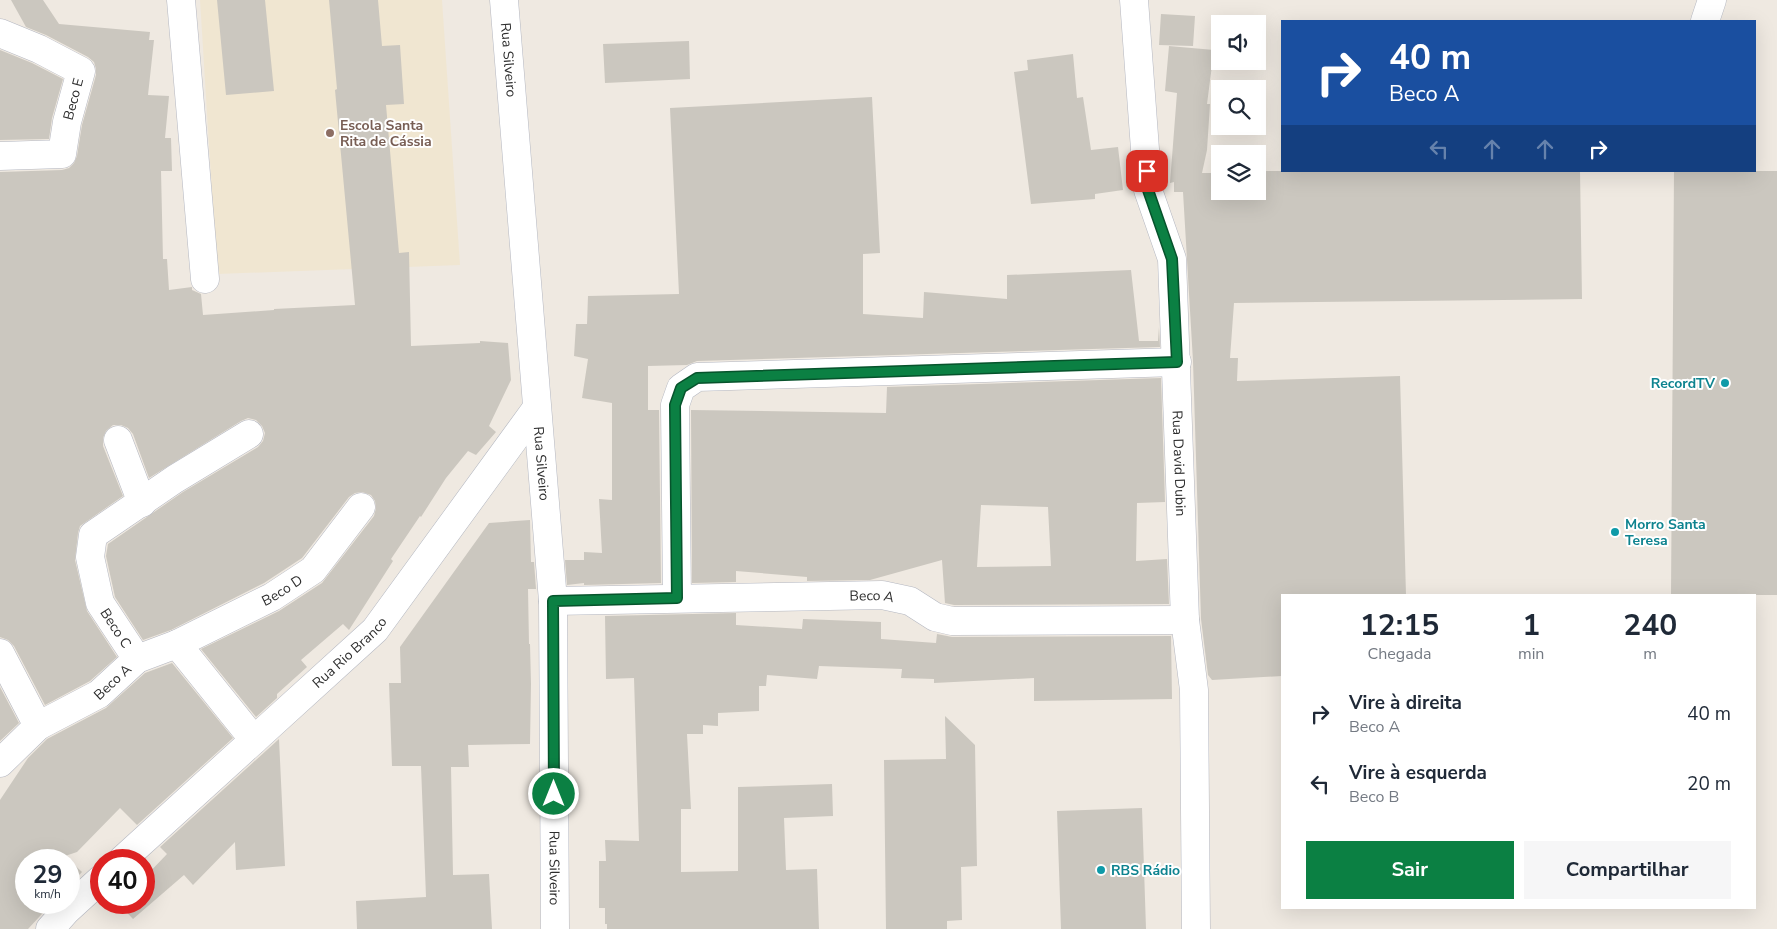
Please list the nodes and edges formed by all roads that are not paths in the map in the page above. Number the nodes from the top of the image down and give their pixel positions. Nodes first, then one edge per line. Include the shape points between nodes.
1 (181, 0) edge
2 (504, 0) edge
3 (1134, 0) edge
4 (1712, 0) edge
5 (1705, 20) edge
6 (0, 33) edge
7 (0, 156) edge
8 (205, 279) dead end
9 (1177, 362) junction
10 (536, 409) junction
11 (250, 434) dead end
12 (118, 440) dead end
13 (142, 503) junction
14 (361, 507) dead end
15 (677, 598) junction
16 (553, 601) junction
17 (1184, 620) junction
18 (177, 644) junction
19 (0, 653) edge
20 (137, 659) junction
21 (38, 726) junction
22 (254, 740) junction
23 (0, 763) edge
24 (134, 849) edge
25 (90, 889) edge
26 (50, 929) edge
27 (555, 929) edge
28 (1196, 929) edge

1 - 8 street
2 - 10 street, Rua Silveiro
3 - 9 street, Rua David Dubin via 1148,190 1172,259
4 - 5 street
6 - 7 street, Beco E via 39,48 81,71 62,154
9 - 15 street via 697,378 681,388 675,405
9 - 17 street, Rua David Dubin
10 - 16 street, Rua Silveiro
10 - 22 street, Rua Rio Branco via 375,630
11 - 13 street, Beco C via 148,496
12 - 13 street
13 - 20 street, Beco C via 93,535 90,557 100,603
14 - 18 street, Beco D via 313,570 272,597
15 - 16 street, Beco A
15 - 17 street, Beco A via 882,595 910,601 936,617 952,621
16 - 27 street, Rua Silveiro
17 - 28 street, Rua David Dubin via 1194,690
18 - 20 street, Beco A
18 - 22 street
19 - 21 street
20 - 21 street, Beco A via 99,694
21 - 23 street, Beco A
22 - 24 street, Rua Rio Branco
25 - 26 street

